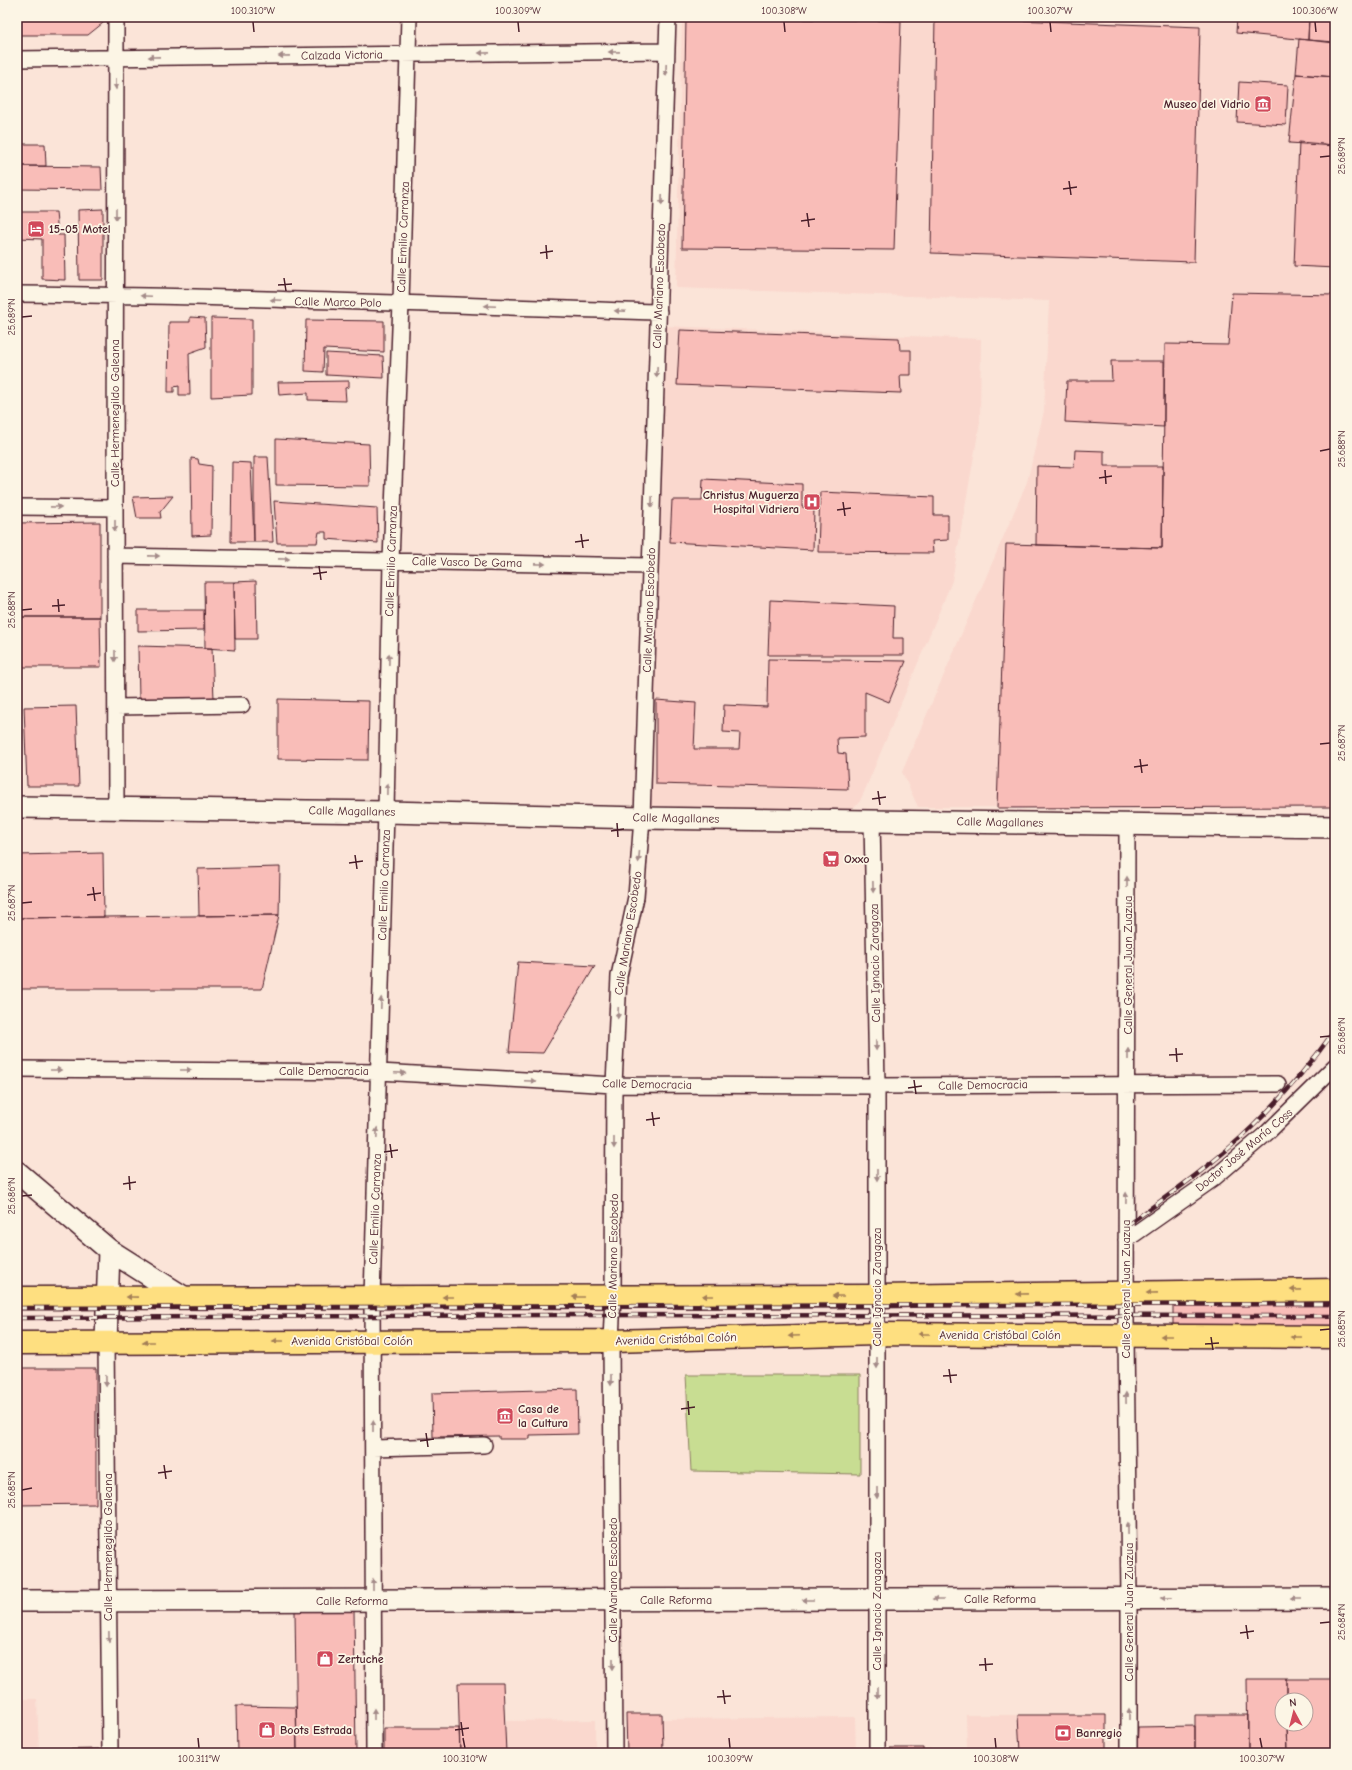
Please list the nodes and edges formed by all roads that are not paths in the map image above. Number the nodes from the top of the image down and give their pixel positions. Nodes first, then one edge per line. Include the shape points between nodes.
1 (116, 17) edge
2 (409, 17) edge
3 (668, 17) edge
4 (667, 51) junction
5 (408, 54) junction
6 (116, 57) junction
7 (17, 59) edge
8 (17, 294) edge
9 (115, 295) junction
10 (401, 303) junction
11 (659, 312) junction
12 (17, 507) edge
13 (115, 508) junction
14 (115, 556) junction
15 (391, 561) junction
16 (650, 566) junction
17 (242, 705) dead end
18 (116, 707) junction
19 (17, 807) edge
20 (116, 808) junction
21 (386, 812) junction
22 (642, 818) junction
23 (872, 820) junction
24 (1127, 824) junction
25 (1335, 827) edge
26 (1335, 1066) edge
27 (17, 1069) edge
28 (378, 1072) junction
29 (1128, 1084) junction
30 (1278, 1084) dead end
31 (614, 1085) junction
32 (877, 1086) junction
33 (17, 1172) edge
34 (1126, 1240) junction
35 (109, 1250) junction
36 (1335, 1290) edge
37 (1126, 1293) junction
38 (877, 1296) junction
39 (107, 1297) junction
40 (613, 1297) junction
41 (17, 1298) edge
42 (184, 1298) junction
43 (372, 1298) junction
44 (877, 1334) junction
45 (1126, 1336) junction
46 (1335, 1337) edge
47 (373, 1341) junction
48 (611, 1341) junction
49 (106, 1342) junction
50 (17, 1343) edge
51 (484, 1445) dead end
52 (373, 1448) junction
53 (1335, 1598) edge
54 (878, 1599) junction
55 (1130, 1599) junction
56 (109, 1600) junction
57 (613, 1600) junction
58 (17, 1601) edge
59 (373, 1602) junction
60 (110, 1753) edge
61 (374, 1753) edge
62 (614, 1753) edge
63 (877, 1753) edge
64 (1129, 1753) edge

1 - 6 street, Calle Hermenegildo Galeana
2 - 5 street, Calle Emilio Carranza
3 - 4 street, Calle Mariano Escobedo
4 -> 5 street, Calzada Victoria
4 -> 11 street, Calle Mariano Escobedo
5 -> 6 street, Calzada Victoria
5 - 10 street, Calle Emilio Carranza
6 - 7 street, Calzada Victoria
6 -> 9 street, Calle Hermenegildo Galeana
8 - 9 street, Calle Marco Polo
10 -> 9 street, Calle Marco Polo
9 - 13 street, Calle Hermenegildo Galeana
11 -> 10 street, Calle Marco Polo
10 - 15 street, Calle Emilio Carranza
11 -> 16 street, Calle Mariano Escobedo
12 -> 13 street
13 -> 14 street, Calle Hermenegildo Galeana
14 -> 15 street, Calle Vasco De Gama
14 -> 18 street, Calle Hermenegildo Galeana
15 -> 16 street, Calle Vasco De Gama
21 -> 15 street, Calle Emilio Carranza
16 - 22 street, Calle Mariano Escobedo
17 - 18 street
18 - 20 street, Calle Hermenegildo Galeana
19 - 20 street, Calle Magallanes
20 - 21 street, Calle Magallanes
21 - 22 street, Calle Magallanes
28 -> 21 street, Calle Emilio Carranza
22 - 23 street, Calle Magallanes
22 -> 31 street, Calle Mariano Escobedo via 636,897 620,976
23 - 24 street, Calle Magallanes
23 -> 32 street, Calle Ignacio Zaragoza
24 - 25 street, Calle Magallanes
29 -> 24 street, Calle General Juan Zuazua
26 - 34 street, Doctor José María Coss via 1268,1132 1213,1179
27 -> 28 street, Calle Democracia
28 -> 31 street, Calle Democracia
43 -> 28 street, Calle Emilio Carranza
29 - 30 street, Calle Democracia
29 - 32 street, Calle Democracia
34 -> 29 street, Calle General Juan Zuazua
31 - 32 street, Calle Democracia
31 -> 40 street, Calle Mariano Escobedo
32 -> 38 street, Calle Ignacio Zaragoza
33 - 35 street
34 - 37 street, Calle General Juan Zuazua
35 - 39 street
35 - 42 street
36 -> 37 main road
37 -> 38 main road
37 - 45 street, Calle General Juan Zuazua
38 -> 40 main road
38 - 44 street, Calle Ignacio Zaragoza
39 - 41 main road
42 -> 39 main road
39 - 49 street
40 -> 43 main road
40 - 48 street, Calle Mariano Escobedo
42 - 43 main road
43 - 47 street, Calle Emilio Carranza
45 -> 44 main road, Avenida Cristóbal Colón
44 -> 48 main road, Avenida Cristóbal Colón
44 -> 54 street, Calle Ignacio Zaragoza
46 -> 45 main road, Avenida Cristóbal Colón
55 -> 45 street, Calle General Juan Zuazua
47 - 48 main road, Avenida Cristóbal Colón
47 -> 49 main road, Avenida Cristóbal Colón
52 -> 47 street, Calle Emilio Carranza
48 -> 57 street, Calle Mariano Escobedo
49 - 50 main road, Avenida Cristóbal Colón
49 -> 56 street, Calle Hermenegildo Galeana
51 - 52 street
59 -> 52 street, Calle Emilio Carranza
53 -> 55 street, Calle Reforma
55 -> 54 street, Calle Reforma
54 -> 57 street, Calle Reforma
54 -> 63 street, Calle Ignacio Zaragoza
64 -> 55 street, Calle General Juan Zuazua
56 - 58 street, Calle Reforma
56 - 59 street, Calle Reforma
56 -> 60 street, Calle Hermenegildo Galeana
57 - 59 street, Calle Reforma
57 -> 62 street, Calle Mariano Escobedo
61 -> 59 street, Calle Emilio Carranza

